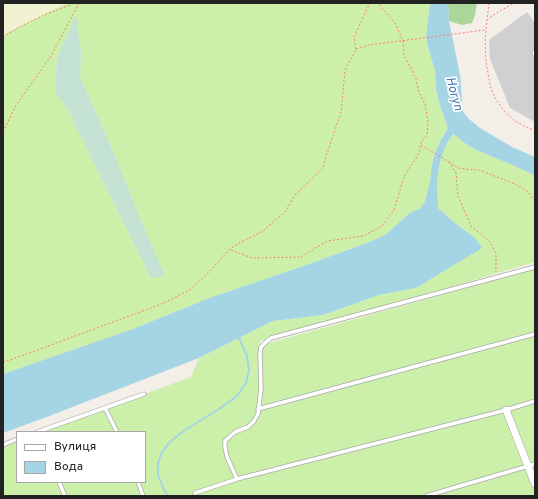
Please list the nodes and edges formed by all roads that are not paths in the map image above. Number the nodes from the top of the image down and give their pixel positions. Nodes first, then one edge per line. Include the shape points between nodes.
1 (535, 267) edge
2 (535, 334) edge
3 (144, 394) dead end
4 (535, 401) edge
5 (105, 408) junction
6 (258, 409) junction
7 (506, 410) junction
8 (41, 431) edge
9 (116, 431) edge
10 (16, 439) edge
11 (3, 445) edge
12 (532, 465) edge
13 (237, 479) junction
14 (59, 483) edge
15 (138, 483) edge
16 (535, 484) edge
17 (195, 493) dead end
18 (65, 496) edge
19 (143, 496) edge
20 (426, 496) edge

1 - 6 lane via 269,340 263,345 260,353
2 - 6 lane
3 - 5 lane
4 - 7 lane
5 - 8 lane
5 - 9 lane
6 - 13 lane via 254,421 225,441 227,457
7 - 12 street
7 - 13 lane
10 - 11 lane
12 - 16 street
12 - 20 lane
13 - 17 lane
14 - 18 lane
15 - 19 lane

